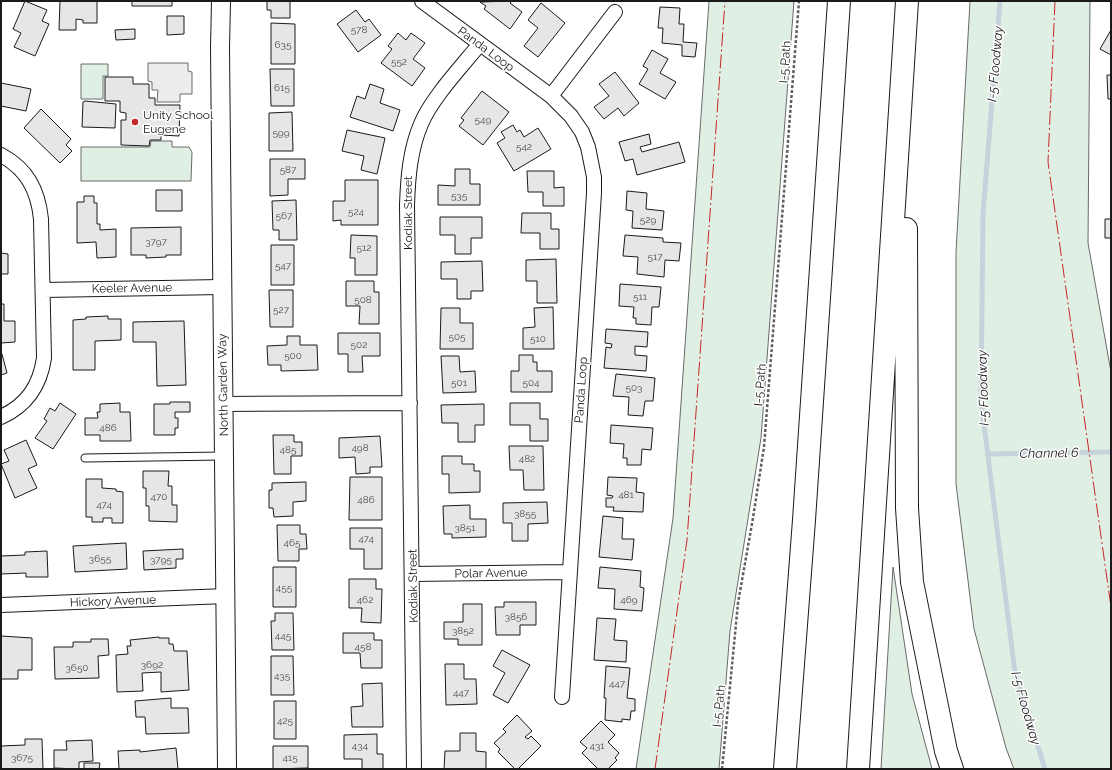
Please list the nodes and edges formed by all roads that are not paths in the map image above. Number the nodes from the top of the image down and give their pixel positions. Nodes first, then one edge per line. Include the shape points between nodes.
1 (221, 1) edge
2 (422, 1) edge
3 (838, 1) edge
4 (908, 1) edge
5 (615, 12) dead end
6 (906, 30) junction
7 (479, 45) junction
8 (551, 96) junction
9 (1, 155) edge
10 (222, 287) junction
11 (43, 290) junction
12 (410, 403) junction
13 (224, 404) junction
14 (1, 417) edge
15 (224, 456) junction
16 (85, 458) dead end
17 (569, 572) junction
18 (412, 574) junction
19 (226, 596) junction
20 (1, 605) edge
21 (792, 692) junction
22 (562, 697) dead end
23 (227, 769) edge
24 (414, 769) edge
25 (777, 769) edge
26 (785, 769) edge
27 (858, 769) edge
28 (952, 769) edge

1 - 10 street, North Garden Way
2 - 7 street, Panda Loop
3 - 21 highway
4 - 6 highway
5 - 8 street
6 - 27 highway
6 - 28 highway via 907,508 912,582
7 - 8 street, Panda Loop
7 - 12 street, Kodiak Street via 429,109 421,123 409,167 407,205
8 - 17 street, Panda Loop via 571,116 582,132 590,154 594,177
9 - 11 street via 21,170 36,192 41,219
10 - 11 street, Keeler Avenue
10 - 13 street, North Garden Way
11 - 14 street via 44,358 41,375 37,386 24,402
12 - 13 street
12 - 18 street, Kodiak Street
13 - 15 street, North Garden Way
15 - 16 lane
15 - 19 street, North Garden Way
17 - 18 street, Polar Avenue
17 - 22 street, Panda Loop
18 - 24 street, Kodiak Street
19 - 20 street, Hickory Avenue
19 - 23 street, North Garden Way
21 - 25 highway
21 - 26 highway

